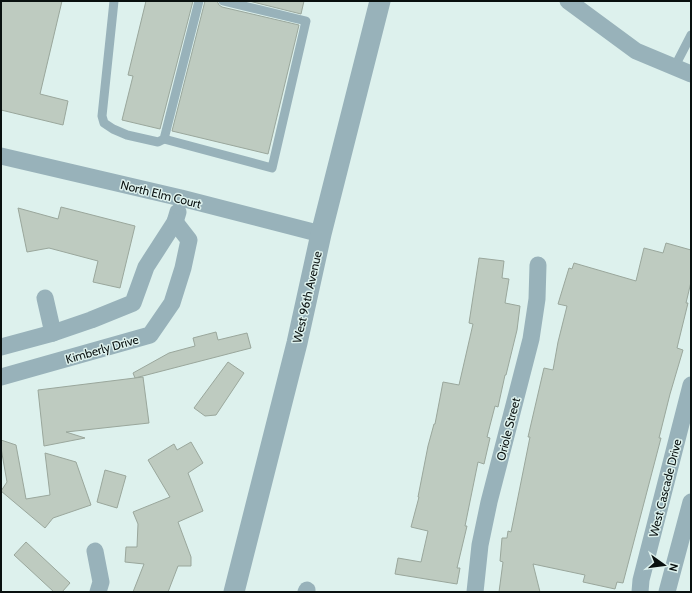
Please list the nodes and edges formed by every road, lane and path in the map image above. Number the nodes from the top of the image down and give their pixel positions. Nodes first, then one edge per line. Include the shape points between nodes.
1 (114, 1) edge
2 (199, 1) edge
3 (223, 1) edge
4 (380, 1) edge
5 (568, 1) edge
6 (691, 35) edge
7 (674, 68) junction
8 (691, 74) edge
9 (164, 139) junction
10 (1, 156) edge
11 (181, 198) junction
12 (175, 222) junction
13 (321, 234) junction
14 (538, 265) dead end
15 (45, 298) dead end
16 (53, 333) junction
17 (1, 347) edge
18 (1, 377) edge
19 (691, 385) edge
20 (685, 435) edge
21 (691, 502) edge
22 (95, 551) dead end
23 (98, 592) edge
24 (234, 592) edge
25 (475, 592) edge
26 (640, 592) edge
27 (667, 592) edge

1 - 9 lane via 102,116 104,123 127,135 158,142
2 - 9 lane
3 - 9 lane via 306,21 272,168
4 - 13 street, West 96th Avenue
5 - 7 street via 636,51
6 - 7 lane
7 - 8 street
10 - 11 street, North Elm Court
11 - 12 street
11 - 13 street, North Elm Court
12 - 16 street via 146,268 133,303
12 - 18 street, Kimberly Drive via 189,240 183,268 172,303 150,335
13 - 24 street, West 96th Avenue via 297,343
14 - 25 street, Oriole Street via 537,300 531,338 488,509 480,546
15 - 16 street
16 - 17 street
19 - 20 street, West Cascade Drive
20 - 26 street, West Cascade Drive via 641,580
21 - 27 street
22 - 23 street via 101,582

